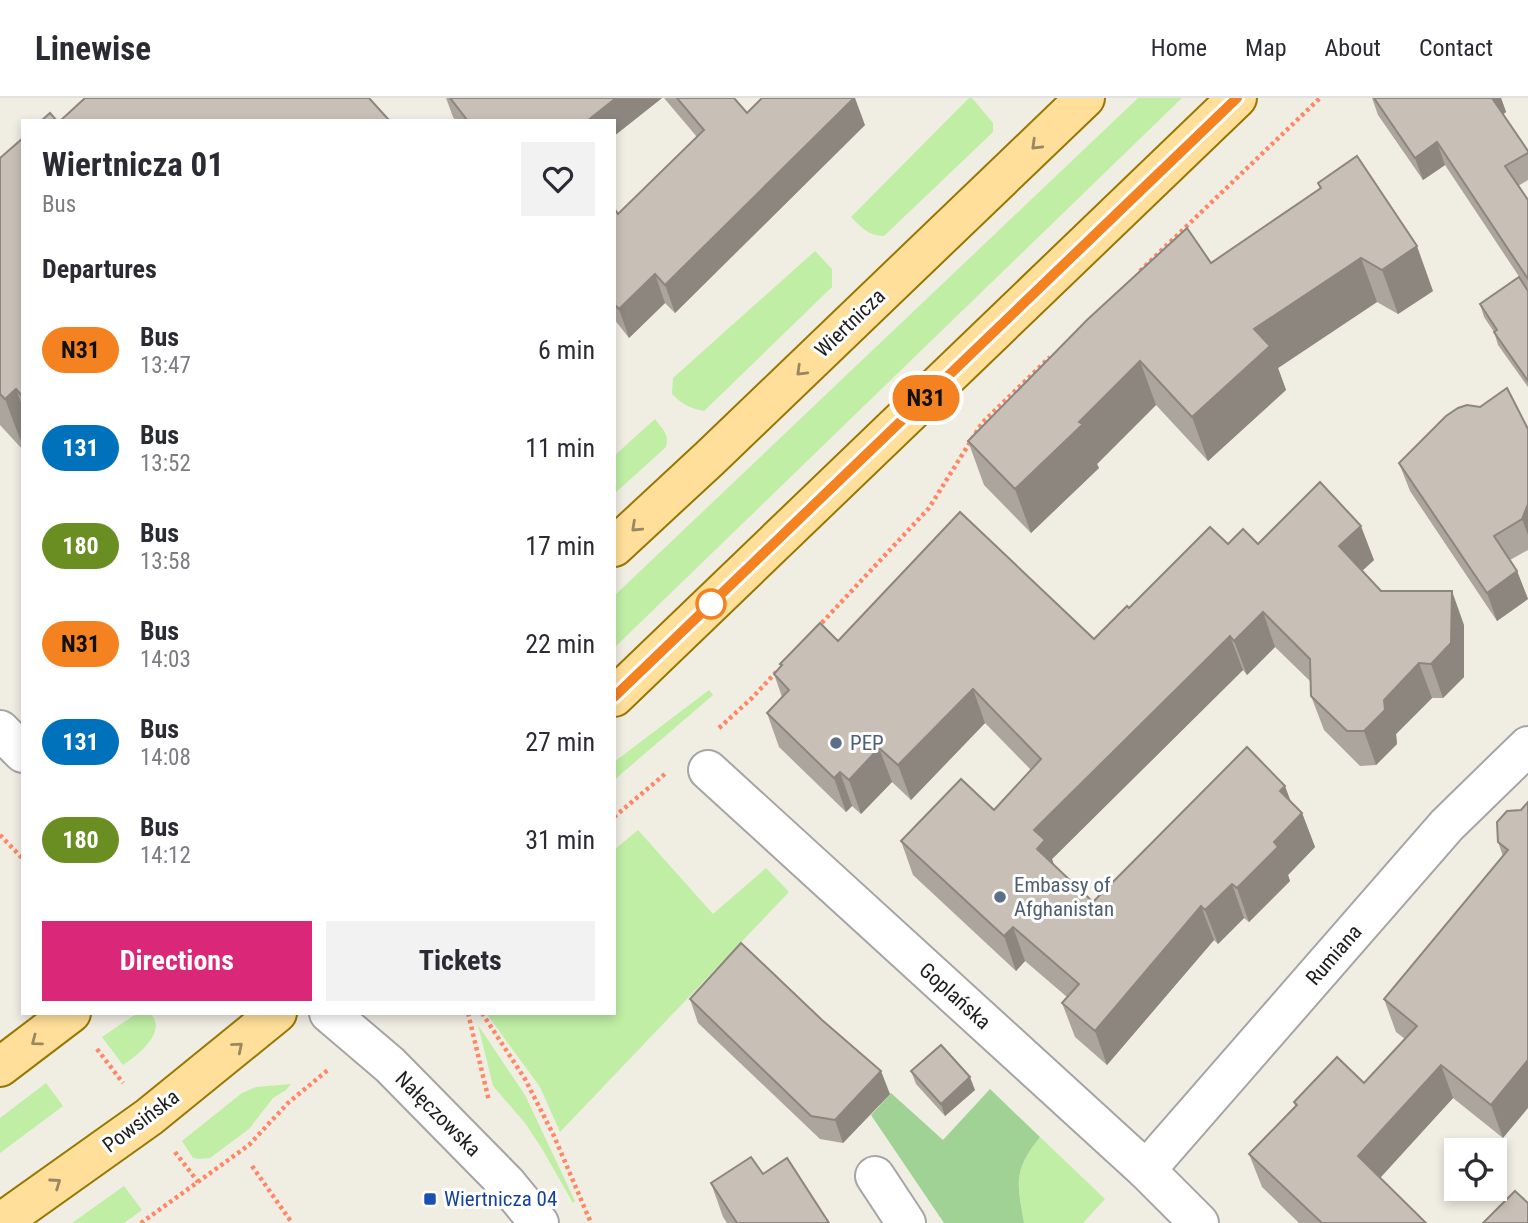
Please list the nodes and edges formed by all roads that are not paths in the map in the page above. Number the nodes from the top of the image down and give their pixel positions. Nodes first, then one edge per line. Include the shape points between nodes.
1 (1085, 98) edge
2 (1237, 98) edge
3 (616, 545) edge
4 (616, 695) edge
5 (0, 730) edge
6 (1528, 746) edge
7 (21, 751) edge
8 (697, 758) road end
9 (68, 1015) edge
10 (275, 1015) edge
11 (332, 1015) edge
12 (0, 1067) edge
13 (1146, 1170) junction
14 (875, 1176) dead end
15 (0, 1223) edge
16 (539, 1223) edge
17 (906, 1223) edge
18 (1199, 1223) edge

1 -> 3 main road, Wiertnicza
2 - 4 main road
5 - 7 street
6 - 13 street, Rumiana via 1447,825
8 - 13 street, Goplańska
9 -> 12 main road
15 -> 10 main road, Powsińska via 149,1117
11 - 16 street, Nałęczowska via 419,1094
13 - 18 street, Goplańska
14 - 17 street

